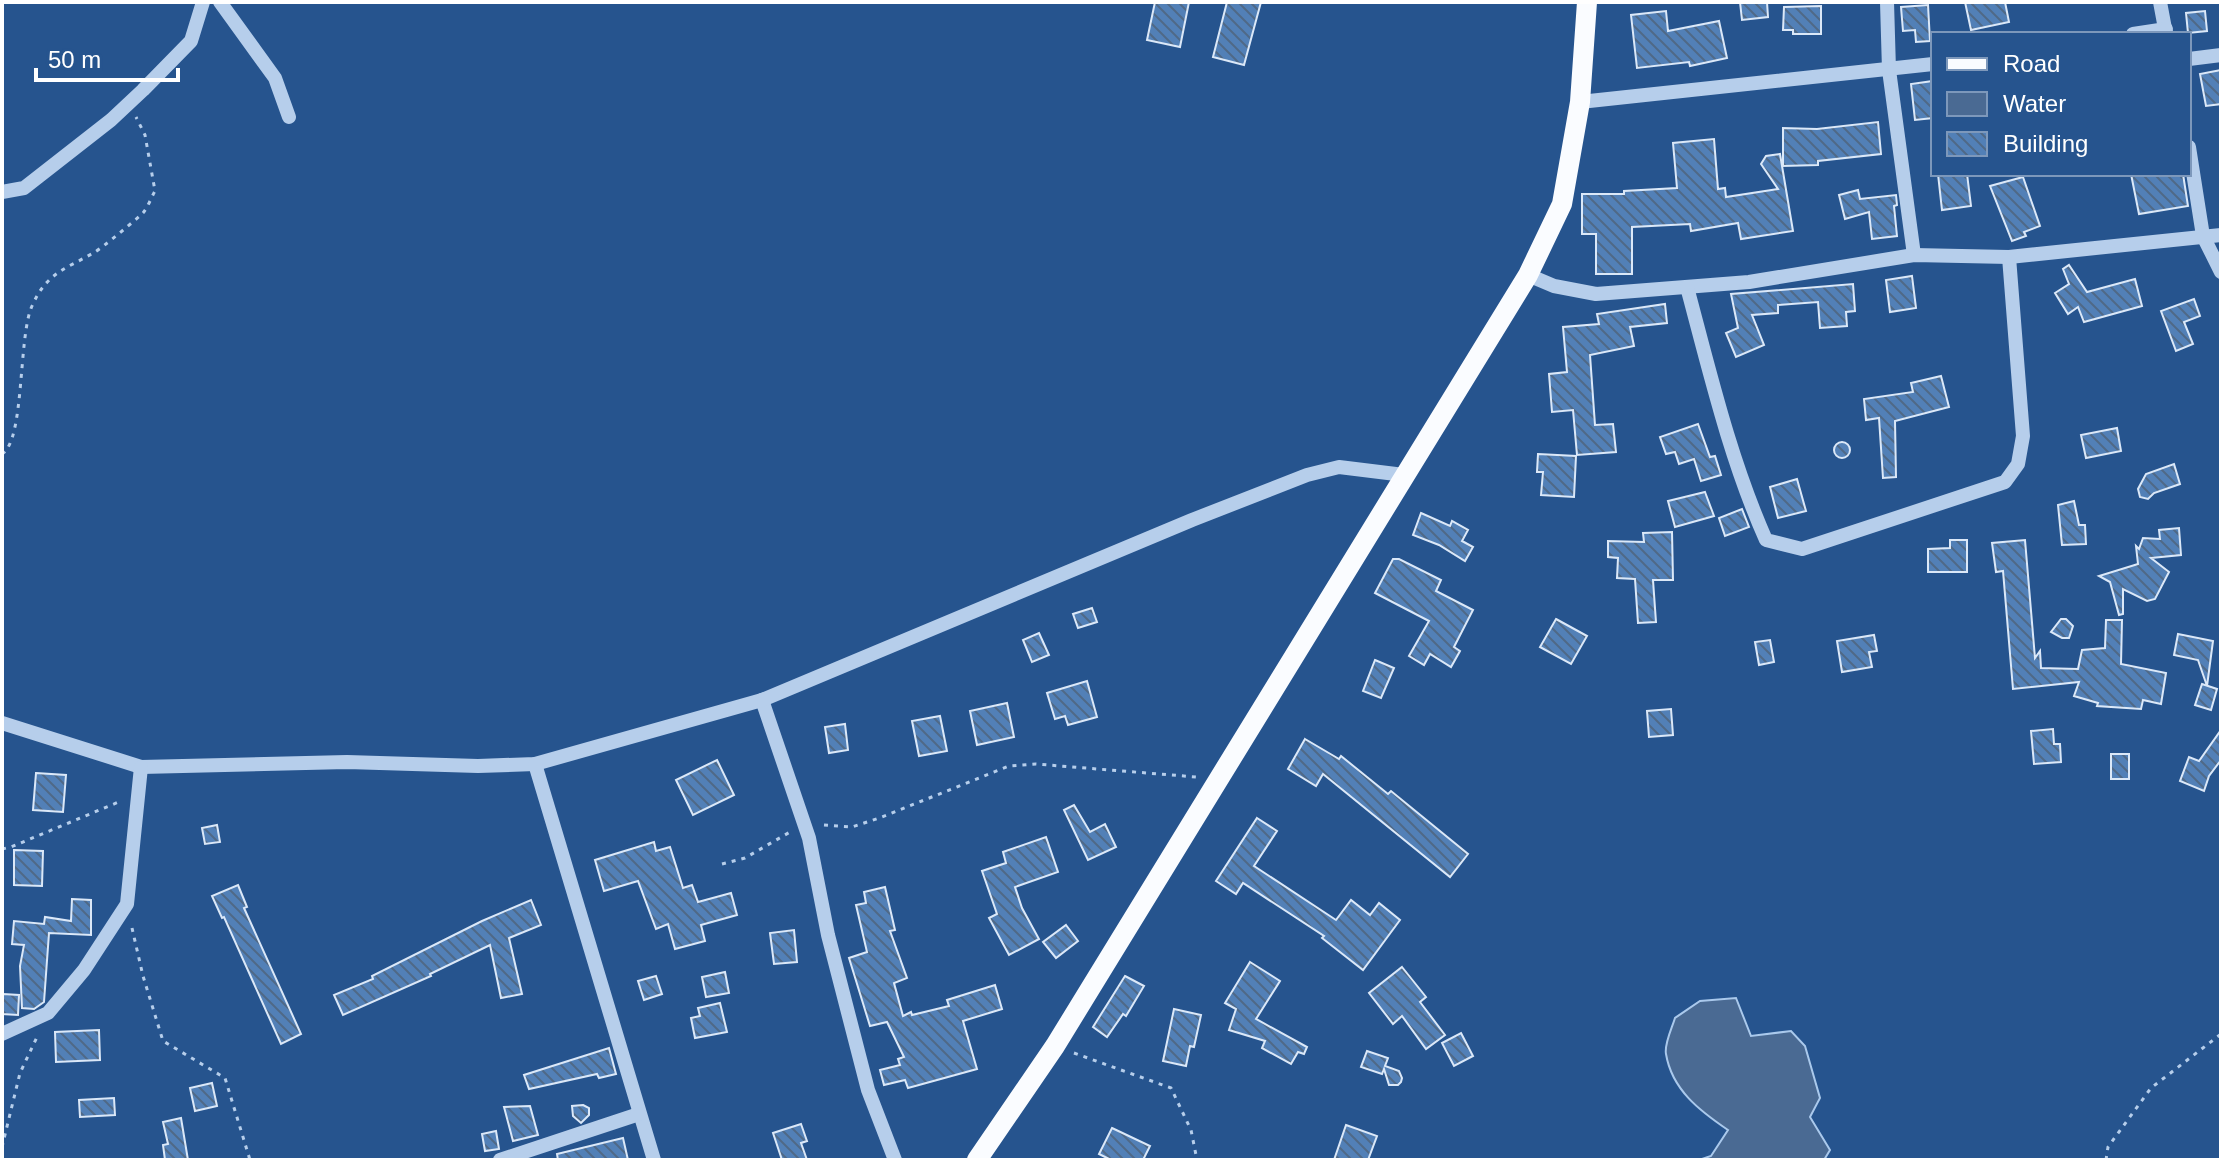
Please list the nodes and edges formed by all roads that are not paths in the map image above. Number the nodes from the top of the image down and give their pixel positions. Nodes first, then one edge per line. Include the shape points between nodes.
1 (203, 2) edge
2 (220, 2) edge
3 (1587, 2) edge
4 (1887, 2) edge
5 (2160, 2) edge
6 (2166, 32) edge
7 (2221, 55) edge
8 (2191, 59) edge
9 (1931, 64) edge
10 (1889, 70) junction
11 (1580, 102) junction
12 (289, 117) dead end
13 (2191, 160) edge
14 (2, 192) edge
15 (2221, 235) edge
16 (2203, 236) junction
17 (1914, 255) junction
18 (2009, 257) junction
19 (2221, 272) edge
20 (1528, 275) junction
21 (1687, 287) junction
22 (1404, 475) junction
23 (762, 700) junction
24 (2, 723) edge
25 (535, 764) junction
26 (141, 767) junction
27 (2, 1034) edge
28 (639, 1114) junction
29 (500, 1160) edge
30 (654, 1160) edge
31 (895, 1160) edge
32 (977, 1160) edge

1 - 14 street via 191,41 129,102 24,188
2 - 12 street via 275,78
3 - 11 main road
4 - 10 street
5 - 6 street
7 - 8 street
9 - 10 street
10 - 11 street
10 - 17 street
11 - 20 main road via 1562,204
13 - 16 street
15 - 16 street
16 - 18 street
16 - 19 street
17 - 18 street
17 - 21 street
18 - 21 street via 2023,436 2018,464 2005,482 1802,549 1766,540 1725,431
20 - 21 street via 1596,294
20 - 22 main road
22 - 23 street via 1339,467 1307,475
22 - 32 main road via 1055,1046
23 - 25 street
23 - 31 street via 804,824 868,1090
24 - 26 street
25 - 26 street
25 - 28 street
26 - 27 street via 127,904 48,1013
28 - 29 street
28 - 30 street

